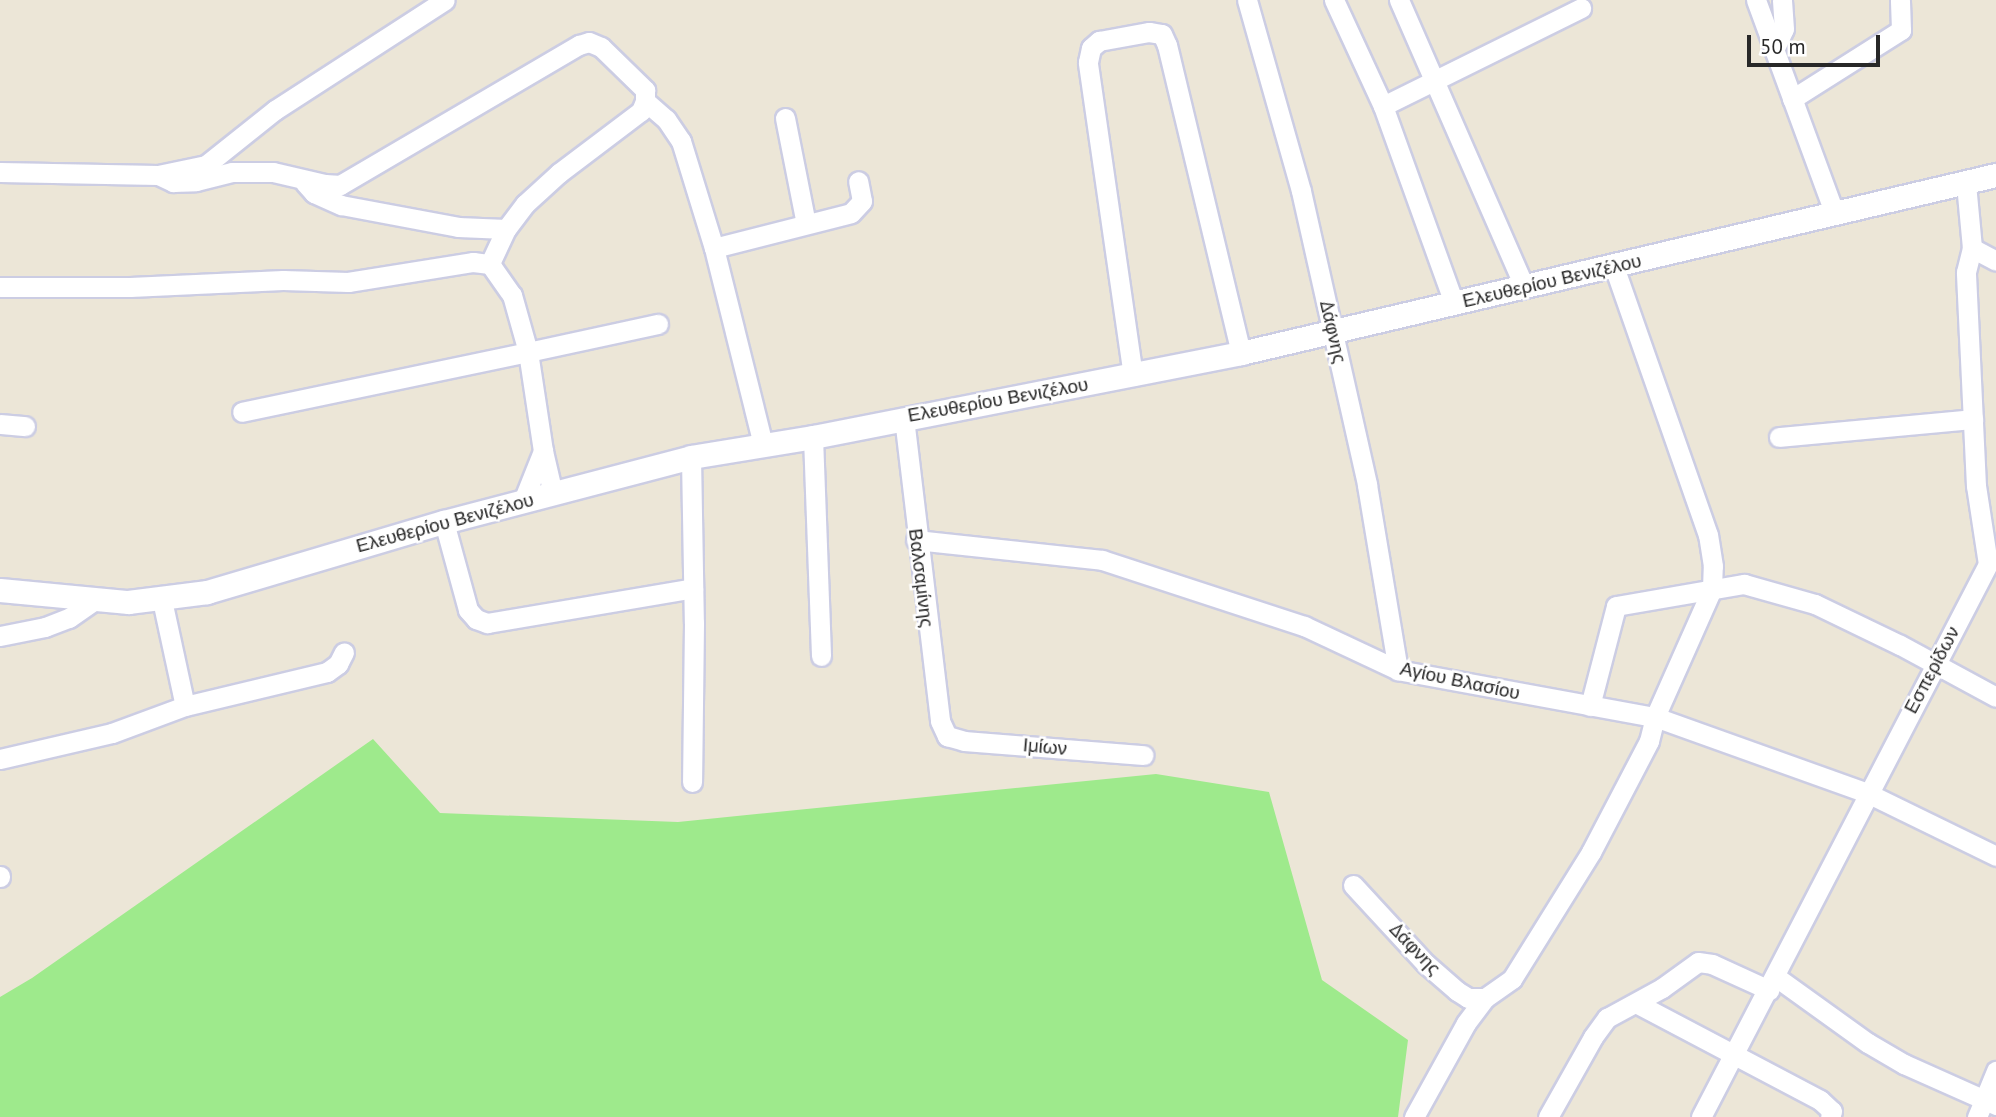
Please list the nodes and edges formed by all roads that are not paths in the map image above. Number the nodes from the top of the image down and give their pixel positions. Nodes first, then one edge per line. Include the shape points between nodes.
1 (445, 0) edge
2 (1247, 0) edge
3 (1334, 0) edge
4 (1399, 0) edge
5 (1756, 0) edge
6 (1782, 0) edge
7 (1900, 0) edge
8 (1581, 8) dead end
9 (1774, 50) junction
10 (1434, 82) junction
11 (1792, 99) junction
12 (645, 101) junction
13 (1383, 106) junction
14 (785, 118) dead end
15 (0, 172) edge
16 (158, 175) junction
17 (1996, 175) edge
18 (302, 179) junction
19 (858, 180) dead end
20 (1966, 183) junction
21 (1835, 215) junction
22 (806, 224) junction
23 (506, 229) junction
24 (714, 248) junction
25 (1972, 248) junction
26 (1996, 261) edge
27 (490, 264) junction
28 (1614, 267) junction
29 (0, 287) edge
30 (1525, 288) junction
31 (1454, 303) junction
32 (658, 324) dead end
33 (1332, 329) junction
34 (528, 352) junction
35 (1241, 353) junction
36 (1133, 376) junction
37 (242, 412) dead end
38 (904, 418) junction
39 (1973, 419) junction
40 (0, 424) edge
41 (25, 426) dead end
42 (813, 437) junction
43 (1779, 437) dead end
44 (762, 445) junction
45 (543, 451) junction
46 (691, 457) junction
47 (553, 494) junction
48 (523, 501) junction
49 (444, 522) junction
50 (916, 540) junction
51 (1992, 556) edge
52 (693, 588) junction
53 (1712, 589) junction
54 (0, 590) edge
55 (94, 600) junction
56 (162, 600) junction
57 (0, 636) edge
58 (344, 652) dead end
59 (821, 656) dead end
60 (1935, 663) junction
61 (1398, 670) junction
62 (1996, 697) edge
63 (185, 706) junction
64 (1590, 706) junction
65 (1656, 717) junction
66 (947, 736) joint
67 (1143, 755) dead end
68 (0, 759) edge
69 (692, 782) dead end
70 (1867, 793) junction
71 (1996, 856) edge
72 (1353, 885) dead end
73 (1773, 984) junction
74 (1485, 998) junction
75 (1636, 1003) junction
76 (1733, 1052) junction
77 (1996, 1071) edge
78 (1986, 1108) edge
79 (1414, 1117) edge
80 (1548, 1117) edge
81 (1701, 1117) edge
82 (1829, 1117) edge

1 - 16 street via 275,110 206,165
2 - 33 street, Δάφνης via 1301,191
3 - 13 street
4 - 10 street
5 - 9 street
6 - 9 street via 1784,29
7 - 11 street via 1901,30
8 - 10 street
9 - 11 street
10 - 13 street
10 - 30 street
11 - 21 street
12 - 18 street via 645,90 601,47 589,42 340,185
12 - 23 street via 641,111 525,204
12 - 24 street via 666,119 681,141
13 - 31 street
14 - 22 street
15 - 16 street
16 - 18 street via 173,182 232,172 273,172
17 - 20 street, Ελευθερίου Βενιζέλου
18 - 23 street via 314,193 341,205 458,227
19 - 22 street via 862,201 851,213
20 - 21 street, Ελευθερίου Βενιζέλου
20 - 25 street, Εσπερίδων
21 - 28 street, Ελευθερίου Βενιζέλου
22 - 24 street
23 - 27 street
24 - 44 street
25 - 26 street
25 - 39 street, Εσπερίδων via 1966,272
27 - 29 street via 449,265 348,282
27 - 34 street via 512,295
28 - 30 street, Ελευθερίου Βενιζέλου
28 - 53 street via 1709,535
30 - 31 street, Ελευθερίου Βενιζέλου
31 - 33 street, Ελευθερίου Βενιζέλου
32 - 34 street
33 - 35 street, Ελευθερίου Βενιζέλου
33 - 61 street, Δάφνης via 1367,485
34 - 37 street
34 - 45 street
35 - 36 street, Ελευθερίου Βενιζέλου
35 - 36 street via 1162,34 1099,41 1091,48 1088,62
36 - 38 street, Ελευθερίου Βενιζέλου
38 - 42 street, Ελευθερίου Βενιζέλου
38 - 50 street, Βαλσαμίνης
39 - 43 street
39 - 51 street, Εσπερίδων via 1976,486
40 - 41 street
42 - 44 street, Ελευθερίου Βενιζέλου
42 - 59 street
44 - 46 street, Ελευθερίου Βενιζέλου
45 - 47 street
45 - 48 street
46 - 47 street, Ελευθερίου Βενιζέλου
46 - 52 street
47 - 48 street, Ελευθερίου Βενιζέλου
48 - 49 street, Ελευθερίου Βενιζέλου
49 - 52 street via 468,610 487,623
49 - 56 street, Ελευθερίου Βενιζέλου via 243,583
50 - 61 street, Αγίου Βλασίου via 1102,560 1304,626
50 - 66 street, Βαλσαμίνης via 940,721
51 - 60 street, Εσπερίδων
52 - 69 street
53 - 60 street via 1744,584 1815,604
53 - 64 street via 1616,606
53 - 65 street
54 - 55 street, Ελευθερίου Βενιζέλου
55 - 56 street, Ελευθερίου Βενιζέλου
55 - 57 street via 57,623
56 - 63 street
58 - 63 street via 327,672
60 - 62 street
60 - 70 street, Εσπερίδων
61 - 64 street, Αγίου Βλασίου
63 - 68 street via 111,733
64 - 65 street, Αγίου Βλασίου
65 - 70 street, Αγίου Βλασίου
65 - 74 street via 1624,791 1539,938 1512,979
66 - 67 street, Ιμίων
70 - 71 street, Αγίου Βλασίου
70 - 73 street, Εσπερίδων
72 - 74 street, Δάφνης via 1457,991 1468,998
73 - 75 street via 1699,962
73 - 76 street, Εσπερίδων
73 - 78 street via 1904,1065
74 - 79 street via 1443,1060
75 - 76 street
75 - 80 street via 1608,1018 1600,1028
76 - 81 street, Εσπερίδων
76 - 82 street via 1820,1100 1832,1111
77 - 78 street

